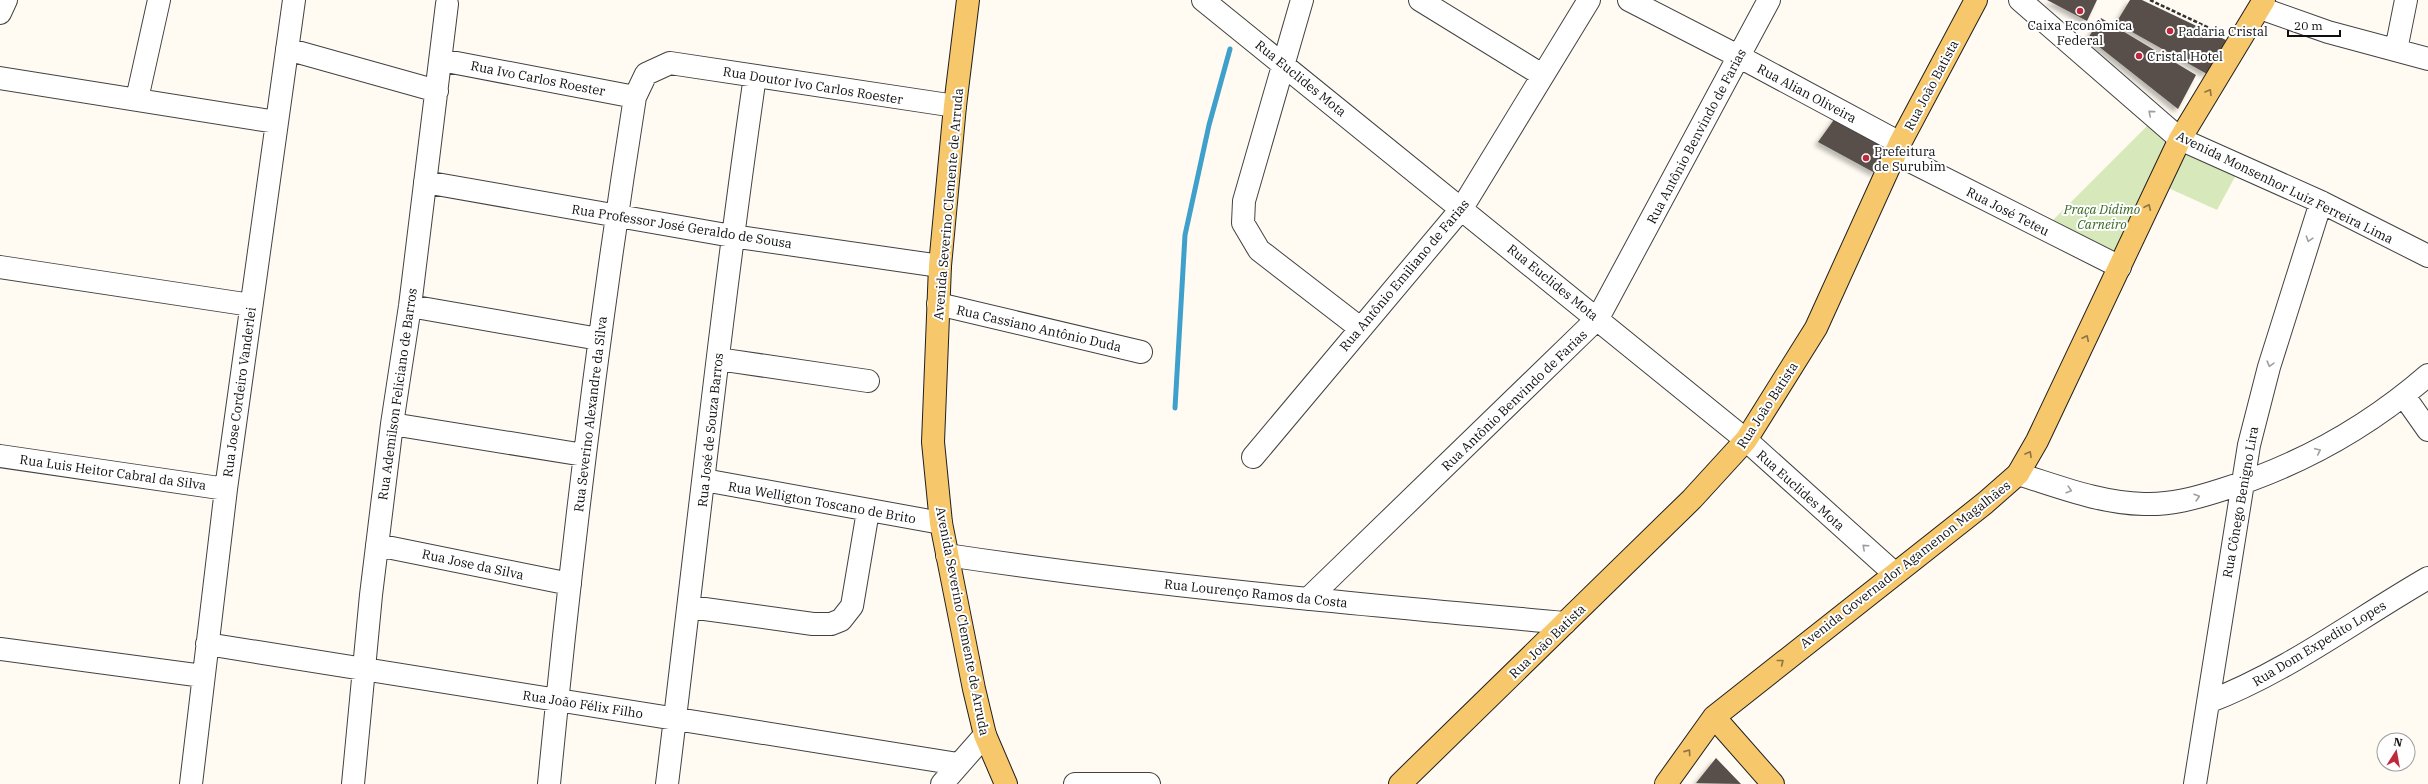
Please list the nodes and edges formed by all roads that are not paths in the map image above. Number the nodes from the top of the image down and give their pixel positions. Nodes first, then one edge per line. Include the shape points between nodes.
1 (6, 0) edge
2 (159, 0) edge
3 (294, 0) edge
4 (968, 0) edge
5 (1203, 0) edge
6 (1302, 0) edge
7 (1420, 0) edge
8 (1589, 0) edge
9 (1629, 0) edge
10 (1769, 0) edge
11 (1976, 0) edge
12 (2020, 0) edge
13 (2406, 0) edge
14 (447, 4) dead end
15 (2262, 4) edge
16 (0, 13) edge
17 (287, 50) junction
18 (2396, 50) junction
19 (1738, 56) junction
20 (2428, 59) edge
21 (441, 60) junction
22 (670, 63) joint
23 (1283, 64) junction
24 (1542, 75) junction
25 (755, 76) junction
26 (0, 78) edge
27 (437, 90) junction
28 (635, 97) junction
29 (137, 99) junction
30 (955, 106) junction
31 (276, 122) junction
32 (2180, 139) junction
33 (1898, 148) junction
34 (425, 182) junction
35 (2321, 202) junction
36 (1462, 208) junction
37 (616, 217) junction
38 (732, 236) junction
39 (2428, 256) edge
40 (940, 266) junction
41 (0, 267) edge
42 (2120, 267) junction
43 (938, 304) junction
44 (251, 305) junction
45 (410, 306) junction
46 (1598, 318) junction
47 (1360, 328) junction
48 (599, 339) junction
49 (1141, 352) dead end
50 (718, 359) junction
51 (2428, 375) edge
52 (868, 381) dead end
53 (2404, 396) junction
54 (392, 424) junction
55 (2428, 430) edge
56 (1746, 440) junction
57 (584, 455) junction
58 (0, 456) edge
59 (1253, 457) dead end
60 (2018, 474) junction
61 (704, 480) junction
62 (2241, 484) junction
63 (226, 489) junction
64 (868, 510) junction
65 (941, 523) junction
66 (377, 545) junction
67 (947, 555) junction
68 (1894, 574) junction
69 (2428, 578) edge
70 (570, 584) junction
71 (1308, 599) junction
72 (690, 607) junction
73 (1566, 623) junction
74 (207, 644) junction
75 (0, 649) edge
76 (363, 669) junction
77 (203, 676) junction
78 (557, 700) junction
79 (2208, 702) junction
80 (1714, 716) junction
81 (675, 719) junction
82 (985, 736) junction
83 (958, 764) junction
84 (191, 784) edge
85 (353, 784) edge
86 (549, 784) edge
87 (667, 784) edge
88 (942, 784) edge
89 (1006, 784) edge
90 (1075, 784) edge
91 (1149, 784) edge
92 (1400, 784) edge
93 (1666, 784) edge
94 (1773, 784) edge
95 (2195, 784) edge

1 - 16 street
2 - 29 street
3 - 17 street, Rua Jose Cordeiro Vanderlei
4 - 30 main road, Avenida Severino Clemente de Arruda
5 - 23 street, Rua Euclides Mota
6 - 23 street
7 - 24 street
8 - 24 street, Rua Antônio Emiliano de Farias
9 - 19 street, Rua Alian Oliveira
10 - 19 street, Rua Antônio Benvindo de Farias
11 - 33 main road, Rua João Batista
32 -> 12 street, Avenida Monsenhor Luiz Ferreira Lima
13 - 18 street
14 - 21 street, Rua Ademilson Feliciano de Barros
15 - 18 street via 2328,32
32 -> 15 main road, Avenida Governador Agamenon Magalhães
17 - 27 street
17 - 31 street, Rua Jose Cordeiro Vanderlei
18 - 20 street
19 - 33 street, Rua Alian Oliveira
19 - 46 street, Rua Antônio Benvindo de Farias
21 - 27 street, Rua Ademilson Feliciano de Barros
21 - 28 street, Rua Ivo Carlos Roester
22 - 25 street, Rua Doutor Ivo Carlos Roester
22 - 28 street, Rua Severino Alexandre da Silva via 646,74
23 - 36 street, Rua Euclides Mota
23 - 47 street via 1244,201 1243,223 1259,250
24 - 36 street, Rua Antônio Emiliano de Farias
25 - 30 street, Rua Doutor Ivo Carlos Roester
25 - 38 street, Rua José de Souza Barros
26 - 29 street
27 - 34 street, Rua Ademilson Feliciano de Barros
28 - 37 street, Rua Severino Alexandre da Silva
29 - 31 street
30 - 40 main road, Avenida Severino Clemente de Arruda
31 - 44 street, Rua Jose Cordeiro Vanderlei
32 - 35 street, Avenida Monsenhor Luiz Ferreira Lima
42 -> 32 main road, Avenida Governador Agamenon Magalhães
33 - 42 street, Rua José Teteu
33 - 56 main road, Rua João Batista via 1816,328
34 - 37 street, Rua Professor José Geraldo de Sousa
34 - 45 street, Rua Ademilson Feliciano de Barros
35 - 39 street, Avenida Monsenhor Luiz Ferreira Lima
35 -> 62 street, Rua Cônego Benigno Lira via 2269,367
36 - 46 street, Rua Euclides Mota
36 - 47 street, Rua Antônio Emiliano de Farias
37 - 38 street, Rua Professor José Geraldo de Sousa
37 - 48 street, Rua Severino Alexandre da Silva
38 - 40 street, Rua Professor José Geraldo de Sousa
38 - 50 street, Rua José de Souza Barros
40 - 43 main road, Avenida Severino Clemente de Arruda
41 - 44 street
60 -> 42 main road, Avenida Governador Agamenon Magalhães via 2037,441
43 - 49 street, Rua Cassiano Antônio Duda
43 - 65 main road, Avenida Severino Clemente de Arruda via 933,442
44 - 63 street, Rua Jose Cordeiro Vanderlei
45 - 48 street
45 - 54 street, Rua Ademilson Feliciano de Barros
46 - 56 street, Rua Euclides Mota
46 - 71 street, Rua Antônio Benvindo de Farias
47 - 59 street, Rua Antônio Emiliano de Farias
48 - 57 street, Rua Severino Alexandre da Silva
50 - 52 street
50 - 61 street, Rua José de Souza Barros
51 - 53 street
53 - 55 street
62 -> 53 street via 2336,442
54 - 57 street
54 - 66 street, Rua Ademilson Feliciano de Barros
68 -> 56 street, Rua Euclides Mota
56 - 73 main road, Rua João Batista via 1692,499
57 - 70 street, Rua Severino Alexandre da Silva
58 - 63 street, Rua Luis Heitor Cabral da Silva
60 -> 62 street via 2103,500 2145,504 2185,501
60 - 68 main road, Avenida Governador Agamenon Magalhães
61 - 64 street, Rua Welligton Toscano de Brito
61 - 72 street, Rua José de Souza Barros
62 - 79 street, Rua Cônego Benigno Lira
63 - 74 street, Rua Jose Cordeiro Vanderlei
64 - 65 street, Rua Welligton Toscano de Brito
64 - 72 street via 852,606 841,620 832,624 813,624
65 - 67 main road, Avenida Severino Clemente de Arruda
66 - 70 street, Rua Jose da Silva
66 - 76 street, Rua Ademilson Feliciano de Barros
67 - 71 street, Rua Lourenço Ramos da Costa via 1046,570
67 - 82 main road, Avenida Severino Clemente de Arruda
80 -> 68 main road, Avenida Governador Agamenon Magalhães
69 - 79 street, Rua Dom Expedito Lopes via 2277,670 2242,689
70 - 78 street, Rua Severino Alexandre da Silva
71 - 73 street, Rua Lourenço Ramos da Costa
72 - 81 street, Rua José de Souza Barros
73 - 92 main road, Rua João Batista
74 - 76 street, Rua João Félix Filho
74 - 77 street, Rua Jose Cordeiro Vanderlei
75 - 77 street
76 - 78 street, Rua João Félix Filho
76 - 85 street, Rua Ademilson Feliciano de Barros
77 - 84 street, Rua Jose Cordeiro Vanderlei
78 - 81 street, Rua João Félix Filho
78 - 86 street, Rua Severino Alexandre da Silva
79 - 95 street, Rua Cônego Benigno Lira
93 -> 80 main road, Avenida Governador Agamenon Magalhães
80 - 94 main road
81 - 83 street, Rua João Félix Filho
81 - 87 street, Rua José de Souza Barros
82 - 83 street
82 - 89 main road, Avenida Severino Clemente de Arruda
83 - 88 street
90 - 91 street

